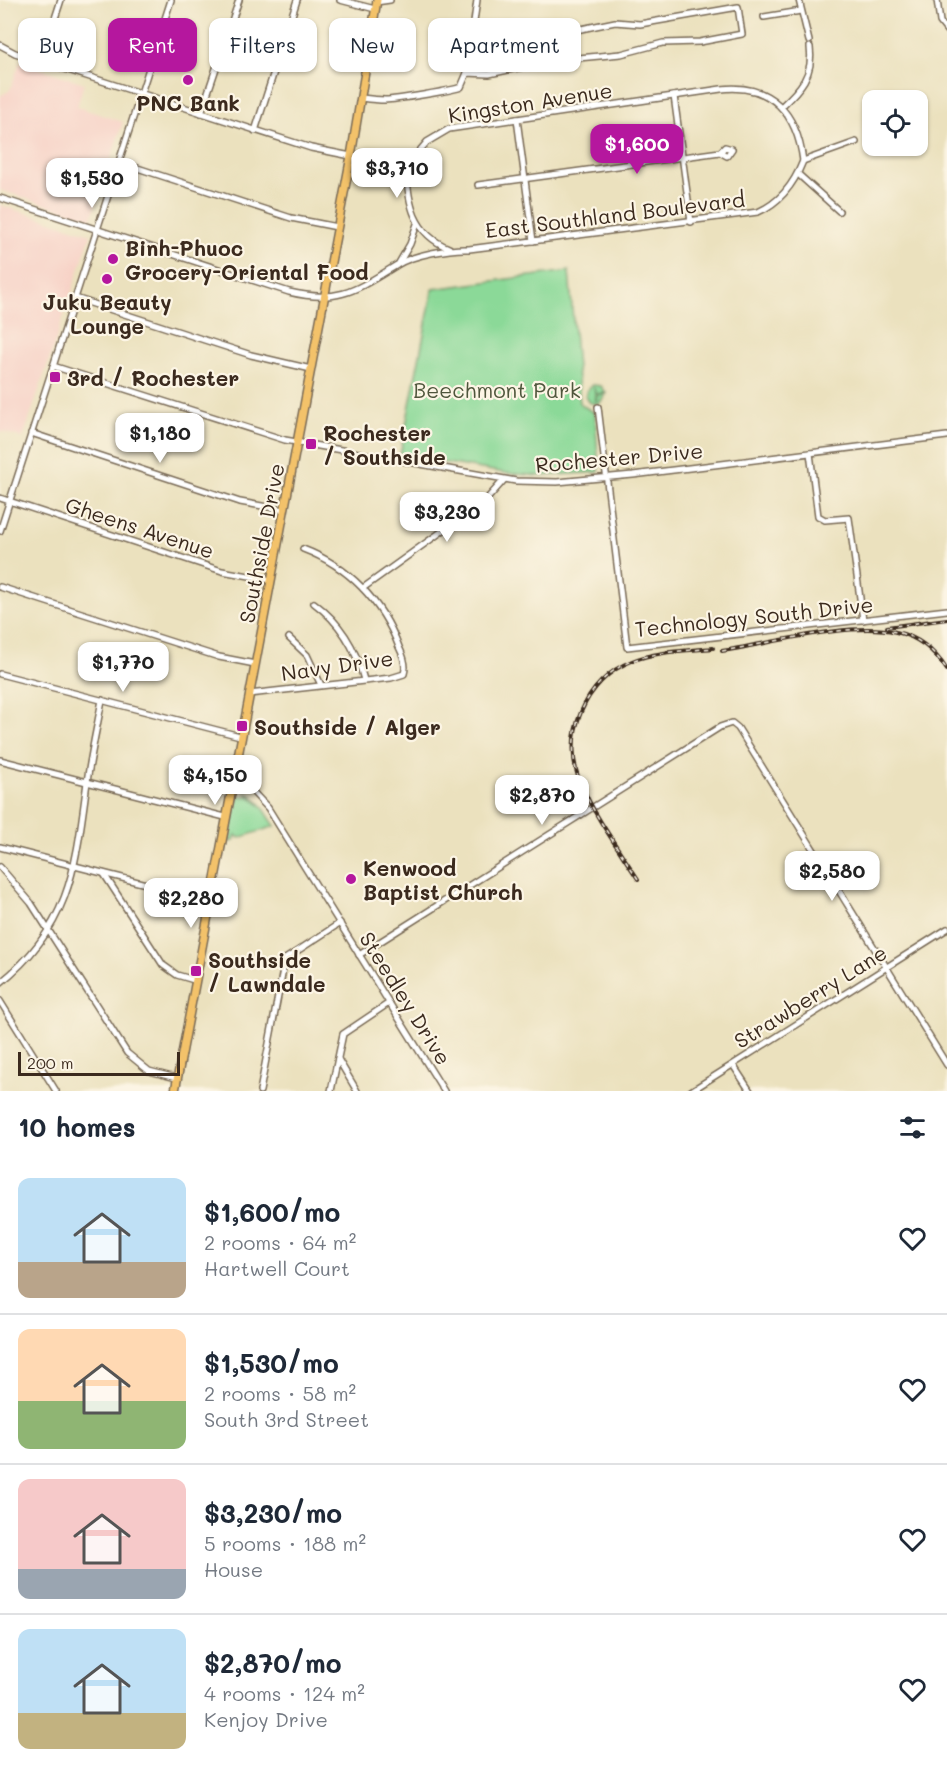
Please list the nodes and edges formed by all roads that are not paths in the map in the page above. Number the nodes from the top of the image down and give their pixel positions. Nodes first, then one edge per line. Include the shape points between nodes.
1 (62, 0) edge
2 (171, 0) edge
3 (239, 0) edge
4 (297, 0) edge
5 (340, 0) edge
6 (390, 0) edge
7 (477, 0) edge
8 (799, 0) edge
9 (937, 0) edge
10 (376, 4) edge
11 (801, 11) junction
12 (764, 16) dead end
13 (56, 18) edge
14 (475, 18) edge
15 (581, 29) edge
16 (947, 31) edge
17 (0, 45) edge
18 (18, 52) edge
19 (581, 58) edge
20 (75, 72) edge
21 (499, 72) edge
22 (466, 73) joint
23 (141, 93) junction
24 (674, 96) junction
25 (361, 98) junction
26 (781, 107) junction
27 (201, 113) junction
28 (517, 119) junction
29 (255, 130) junction
30 (856, 142) dead end
31 (720, 152) dead end
32 (351, 156) junction
33 (683, 158) junction
34 (803, 161) junction
35 (119, 162) junction
36 (406, 167) junction
37 (798, 174) junction
38 (526, 179) junction
39 (478, 185) dead end
40 (0, 198) edge
41 (839, 211) dead end
42 (691, 222) junction
43 (417, 224) junction
44 (338, 227) junction
45 (97, 230) junction
46 (533, 241) junction
47 (449, 248) junction
48 (399, 263) junction
49 (75, 297) junction
50 (323, 297) junction
51 (53, 366) junction
52 (311, 369) junction
53 (598, 407) dead end
54 (32, 433) junction
55 (947, 436) edge
56 (297, 442) junction
57 (810, 453) junction
58 (605, 477) junction
59 (504, 480) junction
60 (0, 498) edge
61 (10, 502) junction
62 (284, 510) junction
63 (0, 531) edge
64 (303, 549) dead end
65 (271, 580) junction
66 (0, 587) edge
67 (363, 588) junction
68 (314, 603) dead end
69 (947, 609) edge
70 (863, 620) junction
71 (289, 638) dead end
72 (255, 664) junction
73 (0, 674) edge
74 (364, 680) junction
75 (321, 685) junction
76 (249, 694) junction
77 (102, 700) junction
78 (240, 736) junction
79 (0, 760) edge
80 (87, 783) junction
81 (231, 785) junction
82 (225, 817) junction
83 (0, 847) edge
84 (76, 866) junction
85 (0, 867) edge
86 (104, 874) junction
87 (209, 900) junction
88 (340, 923) junction
89 (48, 929) junction
90 (947, 929) edge
91 (359, 955) junction
92 (887, 968) junction
93 (194, 980) junction
94 (0, 983) edge
95 (0, 1001) edge
96 (389, 1003) junction
97 (337, 1058) junction
98 (732, 1065) junction
99 (947, 1065) edge
100 (176, 1078) junction
101 (56, 1091) edge
102 (175, 1091) edge
103 (260, 1091) edge
104 (331, 1091) edge
105 (357, 1091) edge
106 (444, 1091) edge
107 (692, 1091) edge
108 (750, 1091) edge

1 - 13 street
2 - 23 street
3 - 27 street
4 - 29 street
5 - 10 street
6 - 10 street
7 - 14 street
8 - 11 street
9 - 16 street via 940,22
10 - 25 main road, Southside Drive
11 - 12 street
11 - 26 street via 812,60 807,77
15 - 19 street via 615,22 640,24 738,7 742,33
17 - 18 street
20 - 23 street
21 - 22 street
22 - 25 street via 464,83 453,91 387,100
23 - 27 street
23 - 35 street
24 - 26 street, Kingston Avenue via 748,89 764,94
24 - 28 street, Kingston Avenue
24 - 33 street
25 - 32 main road, Southside Drive
26 - 34 street, Kingston Avenue via 794,125
27 - 29 street
28 - 36 street, Kingston Avenue via 449,129 427,142
28 - 38 street
29 - 32 street
30 - 34 street
31 - 33 street
32 - 36 street
32 - 44 main road, Southside Drive
33 - 38 street
33 - 42 street
34 - 37 street, East Southland Boulevard
35 - 44 street via 291,218
35 - 45 street
36 - 43 street
37 - 41 street
37 - 42 street, East Southland Boulevard via 787,191 766,209
38 - 39 street
38 - 46 street
40 - 45 street
42 - 46 street, East Southland Boulevard
43 - 47 street via 433,240
43 - 48 street
44 - 50 main road, Southside Drive
45 - 49 street
45 - 50 street via 289,292
46 - 47 street, East Southland Boulevard
47 - 48 street, East Southland Boulevard
48 - 50 street via 357,290
49 - 51 street
49 - 52 street via 251,355
50 - 52 main road, Southside Drive
51 - 54 street
51 - 56 street, Rochester Drive
52 - 56 main road, Southside Drive
53 - 58 street
54 - 61 street
54 - 62 street via 240,502
55 - 57 street, Rochester Drive
56 - 59 street, Rochester Drive
56 - 62 main road, Southside Drive
57 - 58 street, Rochester Drive
57 - 70 street via 818,516 825,520 849,518
58 - 59 street, Rochester Drive via 557,482
58 - 70 street, Technology South Drive via 627,647
59 - 67 street via 487,499
60 - 61 street, Gheens Avenue
61 - 63 street
61 - 65 street, Gheens Avenue via 222,571
62 - 65 main road, Southside Drive
64 - 67 street, Navy Drive via 335,565
65 - 72 main road, Southside Drive
66 - 72 street via 210,655
67 - 74 street, Navy Drive via 394,634 406,667 402,676
68 - 74 street via 336,622 352,644
69 - 70 street, Technology South Drive
71 - 75 street via 307,655
72 - 76 main road, Southside Drive
73 - 77 street
74 - 75 street, Navy Drive
75 - 76 street, Navy Drive
76 - 78 main road, Southside Drive
77 - 78 street
77 - 80 street
78 - 81 main road, Southside Drive
79 - 80 street
80 - 82 street
80 - 84 street
81 - 82 main road, Southside Drive
81 - 88 street, Steedley Drive via 243,787 260,798
82 - 87 main road, Southside Drive
83 - 84 street
84 - 86 street
84 - 89 street via 66,896
85 - 89 street via 21,889
86 - 87 street
86 - 93 street via 163,965
87 - 93 main road, Southside Drive
88 - 91 street, Steedley Drive
88 - 103 street via 285,959
89 - 94 street via 21,964
89 - 100 street via 127,1053 149,1071
90 - 92 street, Strawberry Lane
91 - 92 street via 732,723
91 - 96 street, Steedley Drive
92 - 98 street, Strawberry Lane
92 - 99 street
93 - 100 main road, Southside Drive
95 - 101 street
96 - 97 street via 345,1031
96 - 106 street, Steedley Drive
97 - 104 street
97 - 105 street
98 - 107 street, Strawberry Lane
98 - 108 street
100 - 102 main road, Southside Drive

